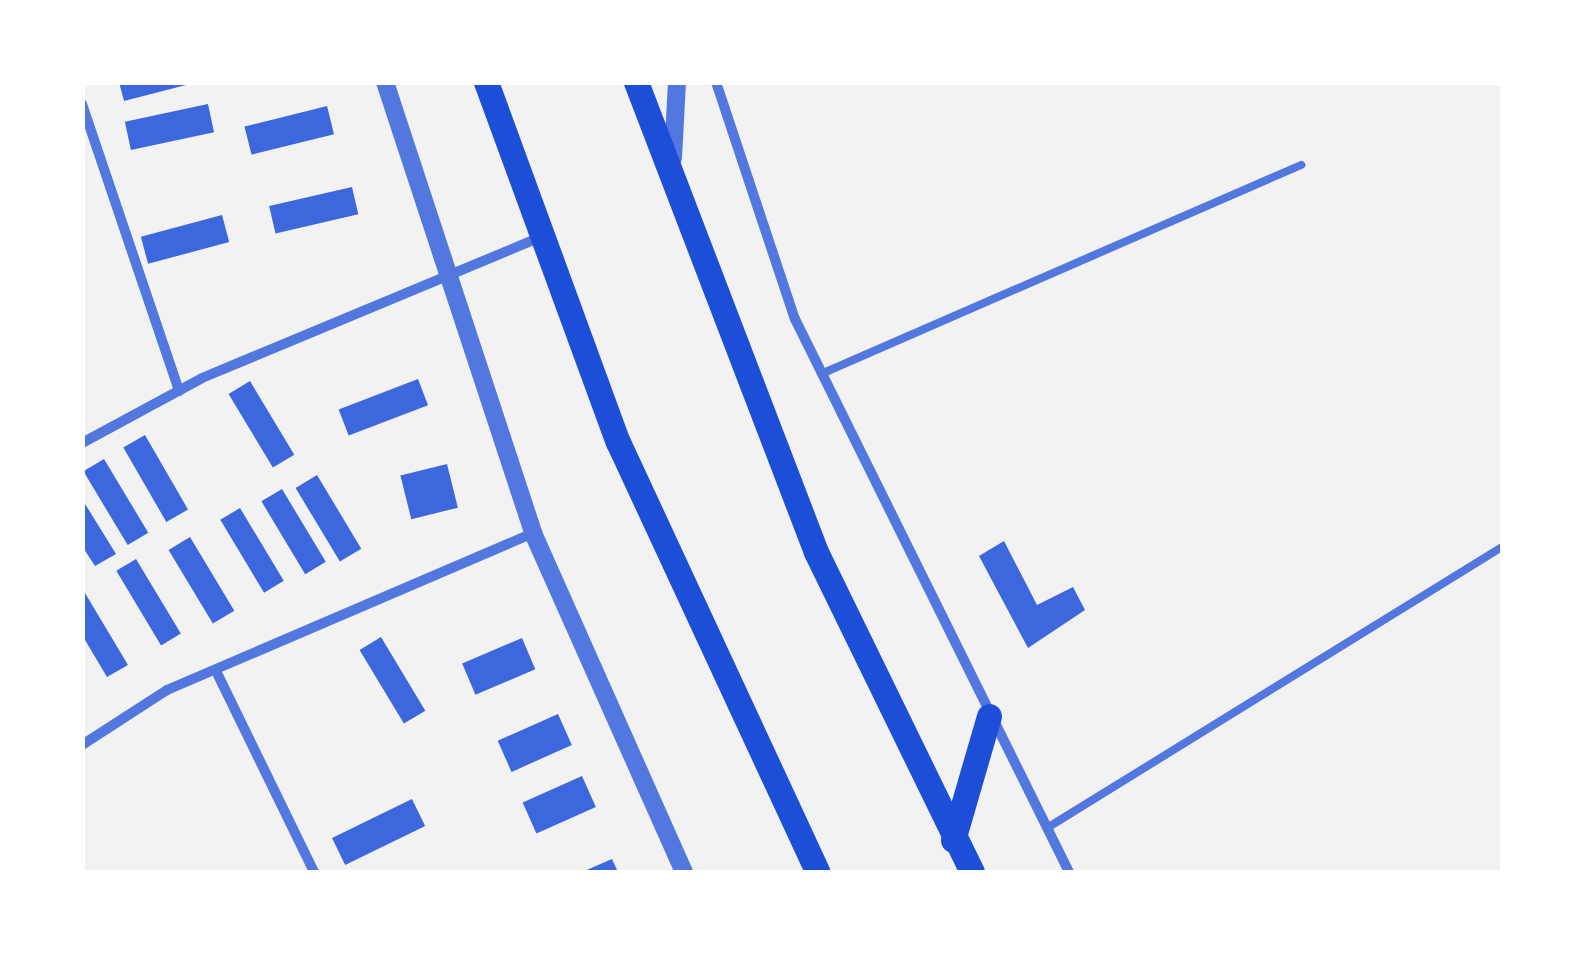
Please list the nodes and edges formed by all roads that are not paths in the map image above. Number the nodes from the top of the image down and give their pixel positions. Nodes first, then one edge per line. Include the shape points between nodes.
1 (386, 82) edge
2 (486, 82) edge
3 (636, 82) edge
4 (677, 82) edge
5 (716, 82) edge
6 (82, 104) edge
7 (86, 129) edge
8 (1301, 165) dead end
9 (542, 237) junction
10 (700, 255) junction
11 (445, 275) junction
12 (821, 374) junction
13 (179, 391) junction
14 (82, 444) edge
15 (533, 533) junction
16 (1502, 547) edge
17 (218, 675) junction
18 (989, 716) junction
19 (82, 746) edge
20 (1047, 828) junction
21 (953, 840) junction
22 (314, 872) edge
23 (684, 872) edge
24 (818, 872) edge
25 (972, 872) edge
26 (1069, 872) edge

1 - 11 street
2 - 9 main road
3 - 10 main road
4 - 10 street via 669,141
5 - 12 street
6 - 7 street
7 - 13 street
8 - 12 lane
9 - 11 street
9 - 24 main road via 704,643
10 - 21 main road via 816,552
11 - 13 street
11 - 15 street
12 - 18 street
13 - 14 street
15 - 17 street
15 - 23 street
16 - 20 lane
17 - 19 street via 168,690
17 - 22 street
18 - 20 street
18 - 21 main road
20 - 26 street
21 - 25 main road

